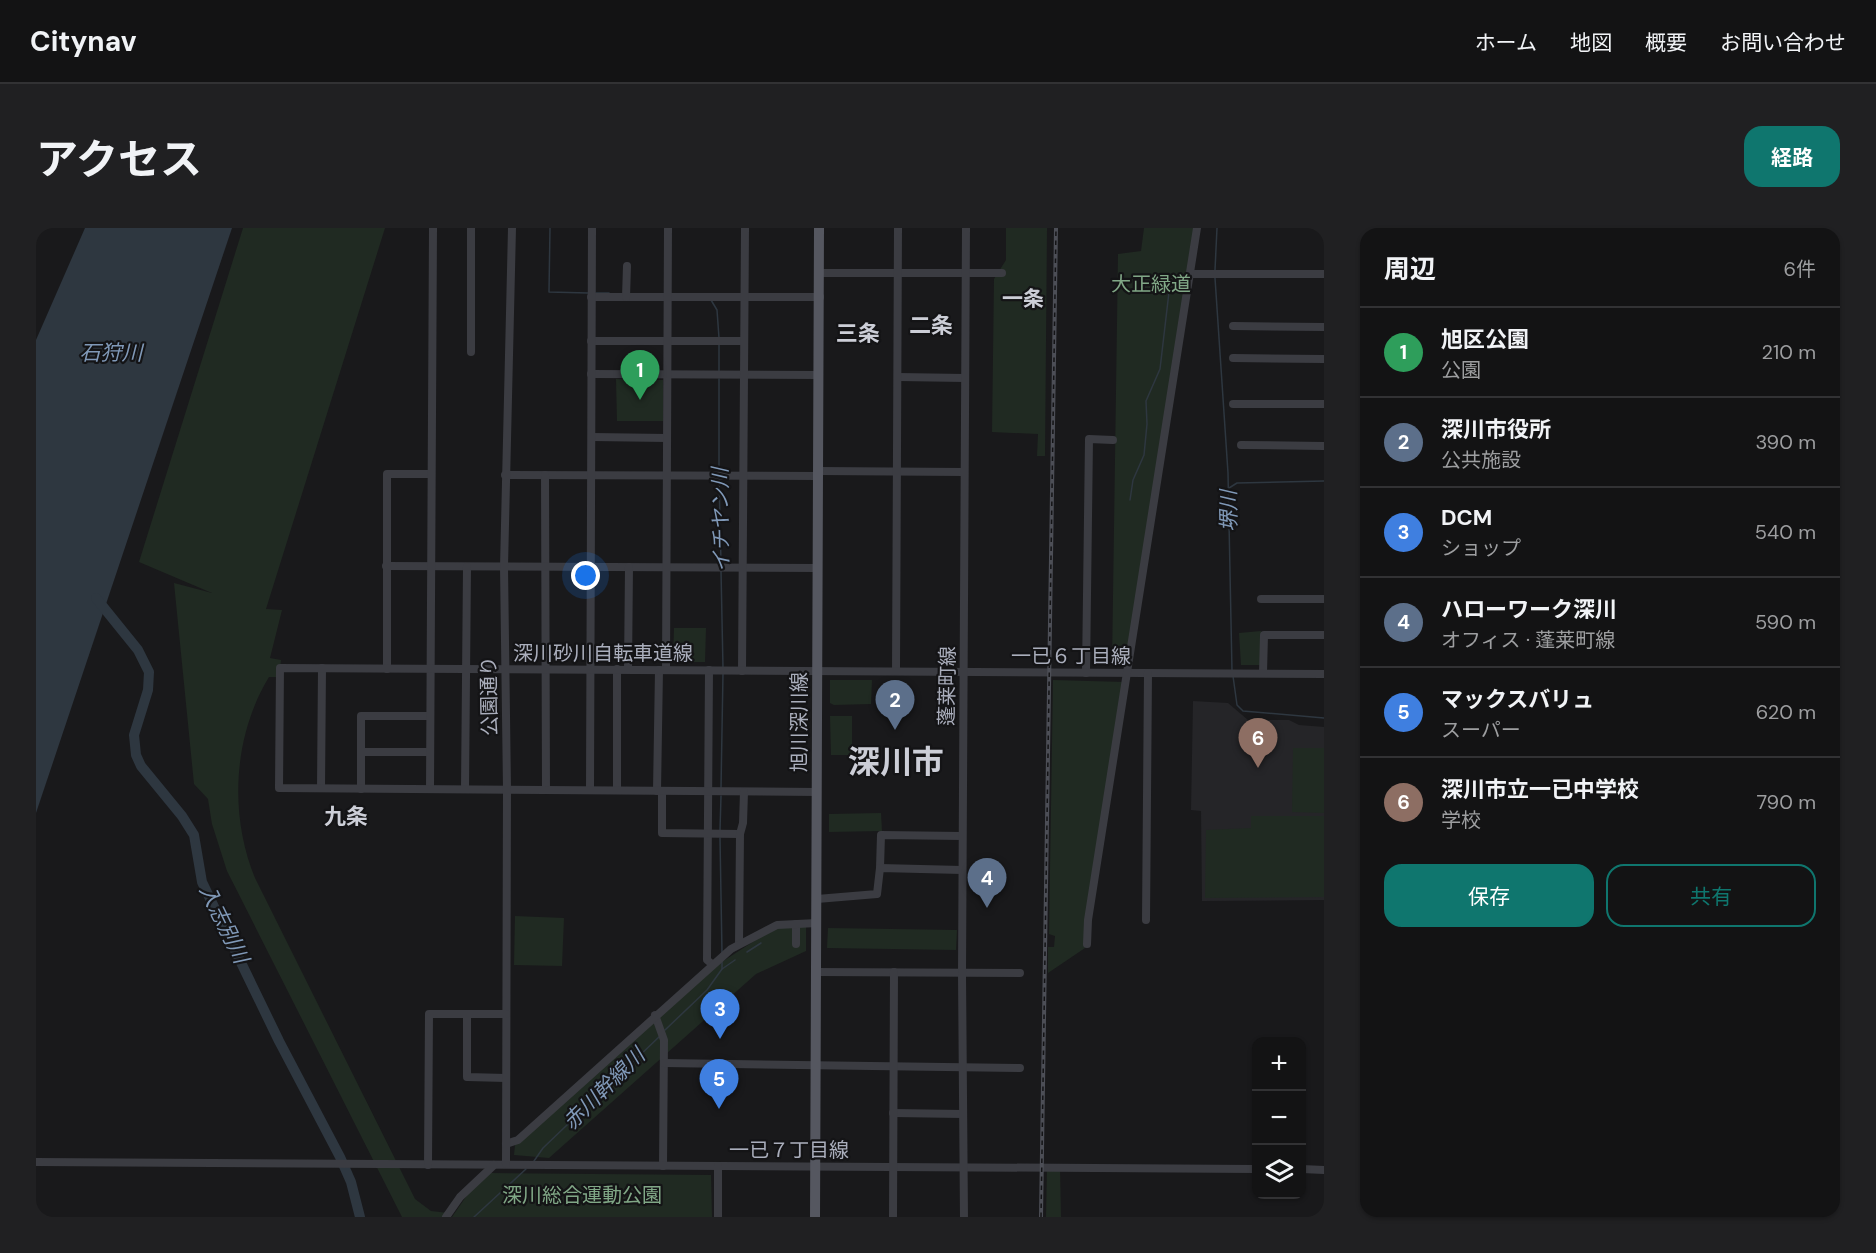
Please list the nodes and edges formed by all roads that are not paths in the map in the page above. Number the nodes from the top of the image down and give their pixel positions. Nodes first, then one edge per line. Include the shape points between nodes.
1 (433, 228) edge
2 (471, 228) edge
3 (512, 228) edge
4 (592, 228) edge
5 (668, 228) edge
6 (745, 228) edge
7 (819, 228) edge
8 (898, 228) edge
9 (966, 228) edge
10 (1197, 228) edge
11 (627, 266) dead end
12 (819, 273) junction
13 (898, 273) junction
14 (965, 273) junction
15 (1002, 273) dead end
16 (1190, 274) junction
17 (1324, 274) edge
18 (591, 297) junction
19 (626, 297) junction
20 (668, 297) junction
21 (744, 297) junction
22 (820, 297) junction
23 (1233, 326) dead end
24 (1324, 327) edge
25 (591, 341) junction
26 (668, 341) junction
27 (744, 341) junction
28 (471, 352) dead end
29 (1233, 358) dead end
30 (1324, 359) edge
31 (591, 374) junction
32 (668, 374) junction
33 (743, 375) junction
34 (819, 375) junction
35 (898, 377) junction
36 (965, 378) junction
37 (1233, 404) dead end
38 (1324, 404) edge
39 (592, 437) junction
40 (667, 438) junction
41 (1113, 440) dead end
42 (1240, 445) dead end
43 (1324, 446) edge
44 (897, 472) junction
45 (964, 472) junction
46 (430, 474) junction
47 (819, 474) junction
48 (505, 475) junction
49 (545, 475) junction
50 (591, 475) junction
51 (667, 476) junction
52 (743, 477) junction
53 (386, 566) junction
54 (430, 566) junction
55 (591, 566) junction
56 (467, 567) junction
57 (504, 567) junction
58 (544, 567) junction
59 (629, 567) junction
60 (667, 567) junction
61 (742, 568) junction
62 (818, 568) junction
63 (1261, 599) dead end
64 (1324, 599) edge
65 (1324, 635) edge
66 (322, 668) junction
67 (387, 669) junction
68 (430, 669) junction
69 (466, 669) junction
70 (505, 669) junction
71 (545, 669) junction
72 (617, 669) junction
73 (628, 669) junction
74 (591, 670) junction
75 (662, 670) junction
76 (709, 670) junction
77 (742, 671) junction
78 (817, 671) junction
79 (896, 671) junction
80 (963, 672) junction
81 (1086, 673) junction
82 (1148, 673) junction
83 (1263, 673) junction
84 (1128, 674) junction
85 (1324, 674) edge
86 (430, 716) junction
87 (361, 752) junction
88 (430, 752) junction
89 (321, 788) junction
90 (361, 789) junction
91 (430, 789) junction
92 (465, 789) junction
93 (507, 789) junction
94 (546, 790) junction
95 (590, 790) junction
96 (617, 790) junction
97 (660, 791) junction
98 (708, 792) junction
99 (744, 792) junction
100 (817, 792) junction
101 (709, 833) junction
102 (740, 834) junction
103 (962, 837) junction
104 (880, 868) junction
105 (962, 870) junction
106 (817, 899) junction
107 (1146, 920) dead end
108 (817, 923) junction
109 (796, 924) junction
110 (739, 944) junction
111 (796, 944) dead end
112 (1088, 944) dead end
113 (712, 964) junction
114 (816, 972) junction
115 (894, 972) junction
116 (1020, 973) dead end
117 (962, 974) junction
118 (466, 1014) junction
119 (506, 1014) junction
120 (655, 1015) junction
121 (664, 1063) junction
122 (815, 1063) junction
123 (893, 1064) junction
124 (962, 1065) junction
125 (1020, 1068) dead end
126 (506, 1078) junction
127 (893, 1113) junction
128 (963, 1114) junction
129 (506, 1144) junction
130 (36, 1162) edge
131 (506, 1164) junction
132 (428, 1165) junction
133 (494, 1165) junction
134 (663, 1166) junction
135 (718, 1166) junction
136 (815, 1167) junction
137 (893, 1167) junction
138 (964, 1168) junction
139 (1252, 1169) edge
140 (1306, 1169) edge
141 (1324, 1170) edge
142 (446, 1217) edge
143 (718, 1217) edge
144 (815, 1217) edge
145 (893, 1217) edge
146 (964, 1217) edge

1 - 46 street
2 - 28 street
3 - 48 street, 公園通り
4 - 18 street
5 - 20 street
6 - 21 street
7 - 12 main road, 旭川深川線
8 - 13 street
9 - 14 street, 蓬莱町線
10 - 16 street
11 - 19 street
12 - 13 street
12 - 22 main road, 旭川深川線
13 - 14 street
13 - 35 street
14 - 15 street
14 - 36 street, 蓬莱町線
16 - 17 street
16 - 84 street
18 - 19 street
18 - 25 street
19 - 20 street
20 - 21 street
20 - 26 street
21 - 22 street
21 - 27 street
22 - 34 main road, 旭川深川線
23 - 24 street
25 - 26 street
25 - 31 street
26 - 27 street
26 - 32 street
27 - 33 street
29 - 30 street
31 - 32 street
31 - 39 street
32 - 33 street
32 - 40 street
33 - 34 street
33 - 52 street
34 - 47 main road, 旭川深川線
35 - 36 street
35 - 44 street
36 - 45 street, 蓬莱町線
37 - 38 street
39 - 40 street
39 - 50 street
40 - 51 street
41 - 81 street via 1089,439
42 - 43 street
44 - 45 street
44 - 47 street
44 - 79 street
45 - 80 street, 蓬莱町線
46 - 53 street via 387,474
46 - 54 street
47 - 52 street
47 - 62 main road, 旭川深川線
48 - 49 street
48 - 57 street, 公園通り
49 - 50 street
49 - 58 street
50 - 51 street
50 - 55 street
51 - 52 street
51 - 60 street
52 - 61 street
53 - 54 street
53 - 67 street
54 - 56 street
54 - 68 street
55 - 58 street
55 - 59 street
55 - 74 street
56 - 57 street
56 - 69 street
57 - 58 street
57 - 70 street, 公園通り
58 - 71 street
59 - 60 street
59 - 73 street
60 - 61 street
60 - 75 street
61 - 62 street
61 - 77 street
62 - 78 main road, 旭川深川線
63 - 64 street
65 - 83 street via 1263,635
66 - 67 street, 深川砂川自転車道線
66 - 89 street
66 - 89 street, 深川砂川自転車道線 via 280,668 279,788
67 - 68 street, 深川砂川自転車道線
68 - 69 street, 深川砂川自転車道線
68 - 86 street
69 - 70 street, 深川砂川自転車道線
69 - 92 street
70 - 71 street, 深川砂川自転車道線
70 - 93 street, 公園通り
71 - 74 street, 深川砂川自転車道線
71 - 94 street
72 - 73 street, 深川砂川自転車道線
72 - 74 street, 深川砂川自転車道線
72 - 96 street
73 - 75 street, 深川砂川自転車道線
74 - 95 street
75 - 76 street, 深川砂川自転車道線
75 - 97 street
76 - 77 street, 深川砂川自転車道線
76 - 98 street
77 - 78 street, 深川砂川自転車道線
78 - 79 street, 一已６丁目線
78 - 100 main road, 旭川深川線
79 - 80 street, 一已６丁目線
80 - 81 street, 一已６丁目線
80 - 103 street, 蓬莱町線
81 - 84 street, 一已６丁目線
82 - 83 street, 一已６丁目線
82 - 84 street, 一已６丁目線
82 - 107 street
83 - 85 street, 一已６丁目線
84 - 112 street via 1088,920
86 - 87 street via 361,716
86 - 88 street
87 - 88 street
87 - 90 street
88 - 91 street
89 - 90 street
90 - 91 street
91 - 92 street
92 - 93 street
93 - 94 street
93 - 119 street, 公園通り
94 - 95 street
95 - 96 street
96 - 97 street
97 - 98 street
97 - 101 street via 662,833
98 - 99 street
98 - 101 street
99 - 100 street
99 - 102 street
100 - 106 main road, 旭川深川線
101 - 102 street
101 - 113 street via 707,960
102 - 110 street
103 - 104 street via 880,835
103 - 105 street, 蓬莱町線
104 - 105 street
104 - 106 street via 877,894
105 - 117 street, 蓬莱町線
106 - 108 main road, 旭川深川線
108 - 109 street
108 - 114 main road, 旭川深川線
109 - 110 street via 777,925
109 - 111 street
110 - 113 street
113 - 120 street
114 - 115 street
114 - 122 main road, 旭川深川線
115 - 117 street
115 - 123 street
116 - 117 street
117 - 124 street, 蓬莱町線
118 - 119 street
118 - 126 street via 467,1077
118 - 132 street via 429,1014
119 - 126 street, 公園通り
120 - 121 street via 664,1041
120 - 129 street via 518,1140
121 - 122 street
121 - 134 street
122 - 123 street
122 - 136 main road, 旭川深川線
123 - 124 street
123 - 127 street
124 - 125 street
124 - 128 street, 蓬莱町線
126 - 129 street, 公園通り
127 - 128 street
127 - 137 street
128 - 138 street, 蓬莱町線
129 - 131 street, 公園通り
130 - 132 street, 一已７丁目線
131 - 133 street, 一已７丁目線
131 - 134 street, 一已７丁目線
132 - 133 street, 一已７丁目線
133 - 142 street via 460,1197
134 - 135 street, 一已７丁目線
135 - 136 street, 一已７丁目線
135 - 143 street
136 - 137 street, 一已７丁目線
136 - 144 main road, 旭川深川線
137 - 138 street, 一已７丁目線
137 - 145 street
138 - 139 street, 一已７丁目線
138 - 146 street, 蓬莱町線
140 - 141 street

